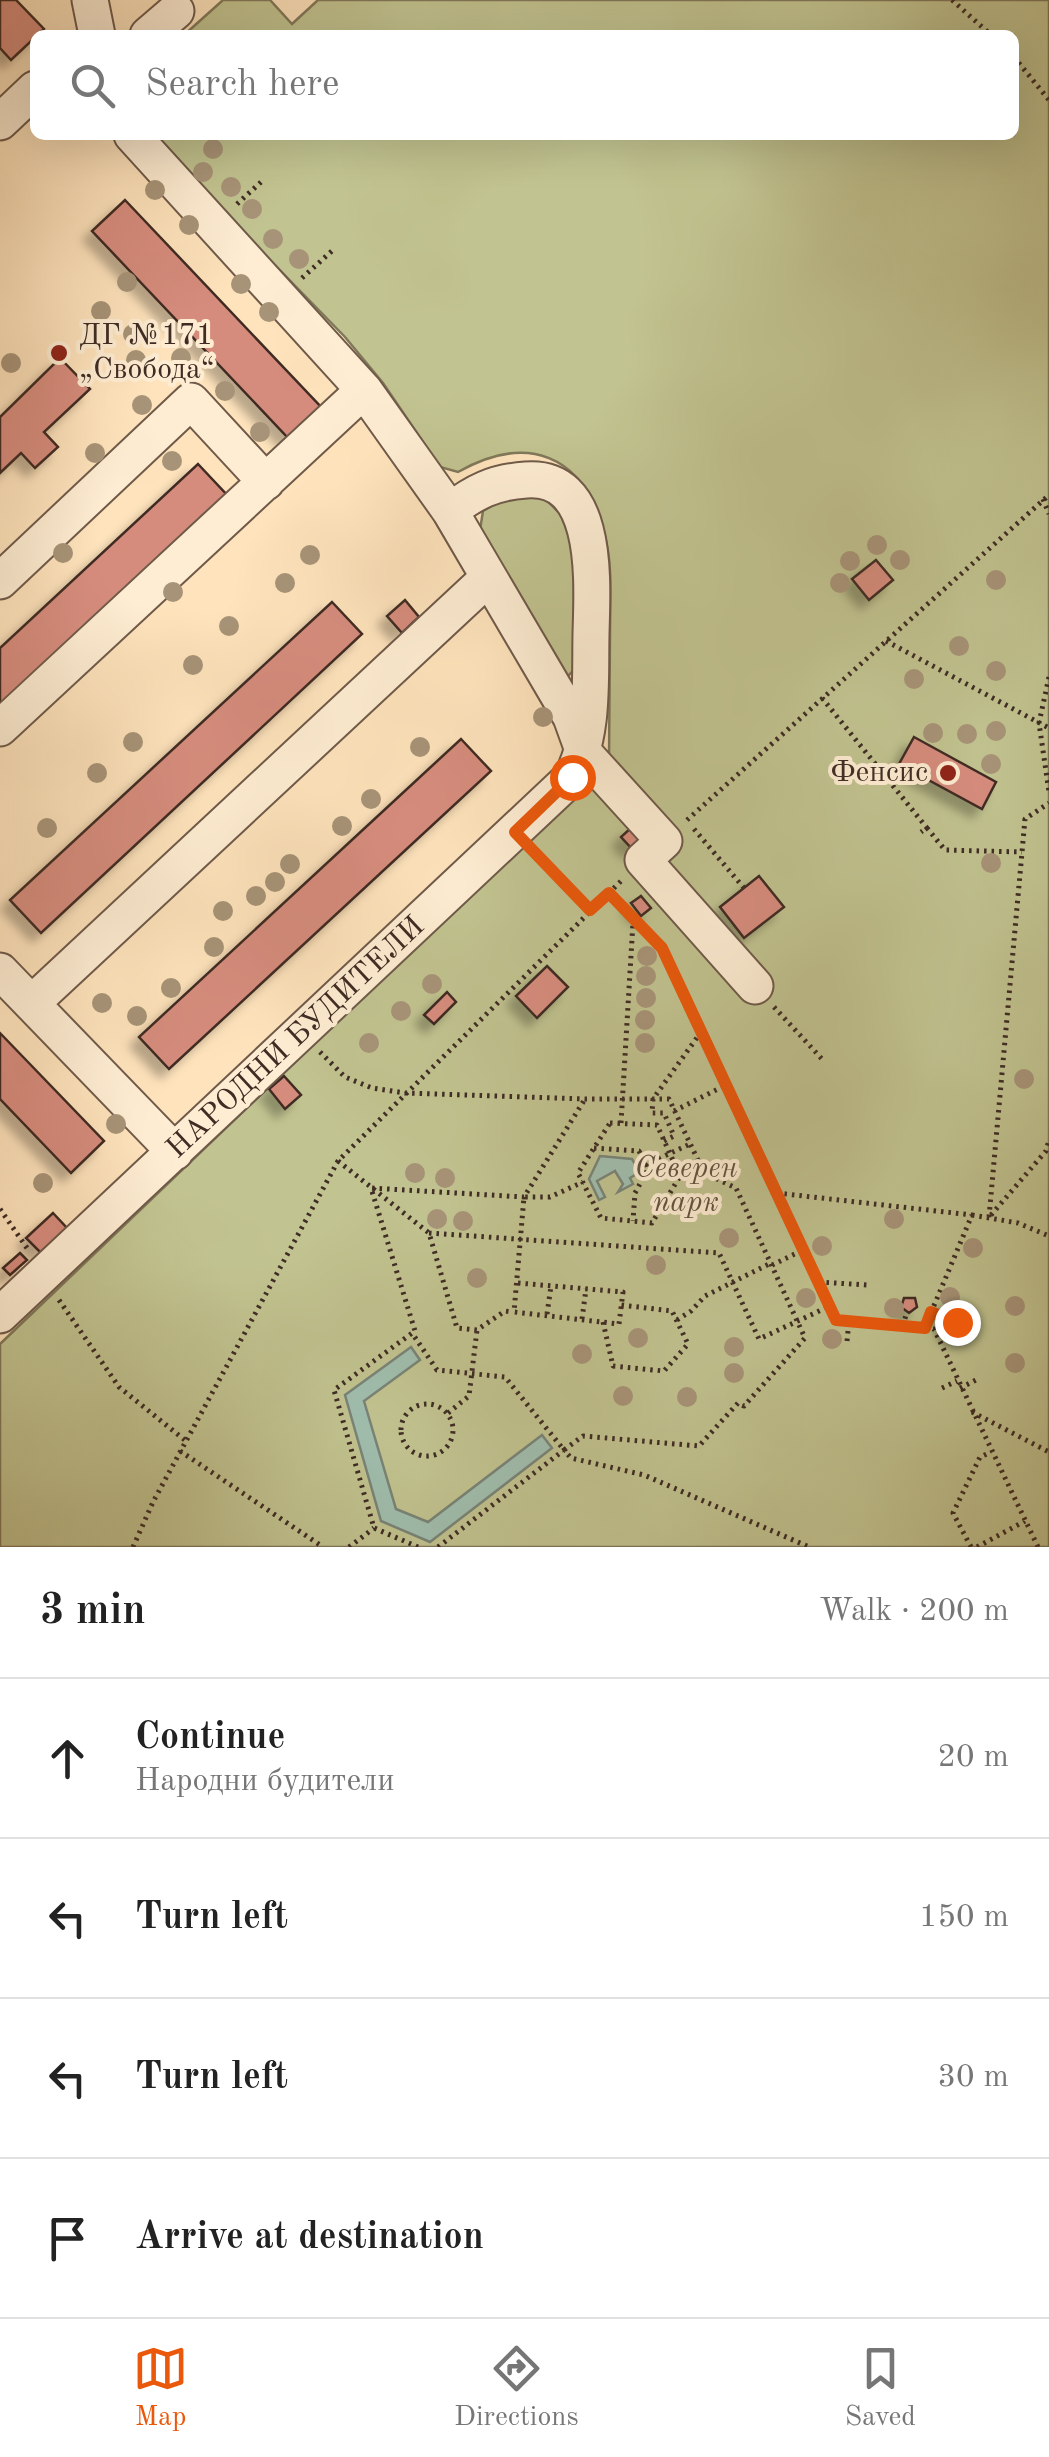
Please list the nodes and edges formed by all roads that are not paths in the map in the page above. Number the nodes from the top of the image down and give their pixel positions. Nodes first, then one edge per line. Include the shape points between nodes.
1 (90, 0) edge
2 (176, 4) edge
3 (96, 30) edge
4 (153, 30) edge
5 (137, 140) edge
6 (364, 390) junction
7 (266, 482) junction
8 (450, 511) junction
9 (487, 578) junction
10 (0, 581) edge
11 (0, 728) edge
12 (584, 753) junction
13 (0, 971) edge
14 (756, 986) road end
15 (32, 1004) junction
16 (175, 1152) junction
17 (0, 1315) edge

1 - 3 street
2 - 4 street
5 - 6 street
6 - 7 street
6 - 8 street
7 - 10 street via 191,401
7 - 11 street
8 - 9 street
8 - 12 street via 489,486 534,479 558,486 576,506 592,577
9 - 12 street via 571,717
9 - 15 street
12 - 14 street via 679,835 643,860
12 - 16 street, НАРОДНИ БУДИТЕЛИ via 572,777
13 - 15 street
15 - 16 street
16 - 17 street, НАРОДНИ БУДИТЕЛИ

